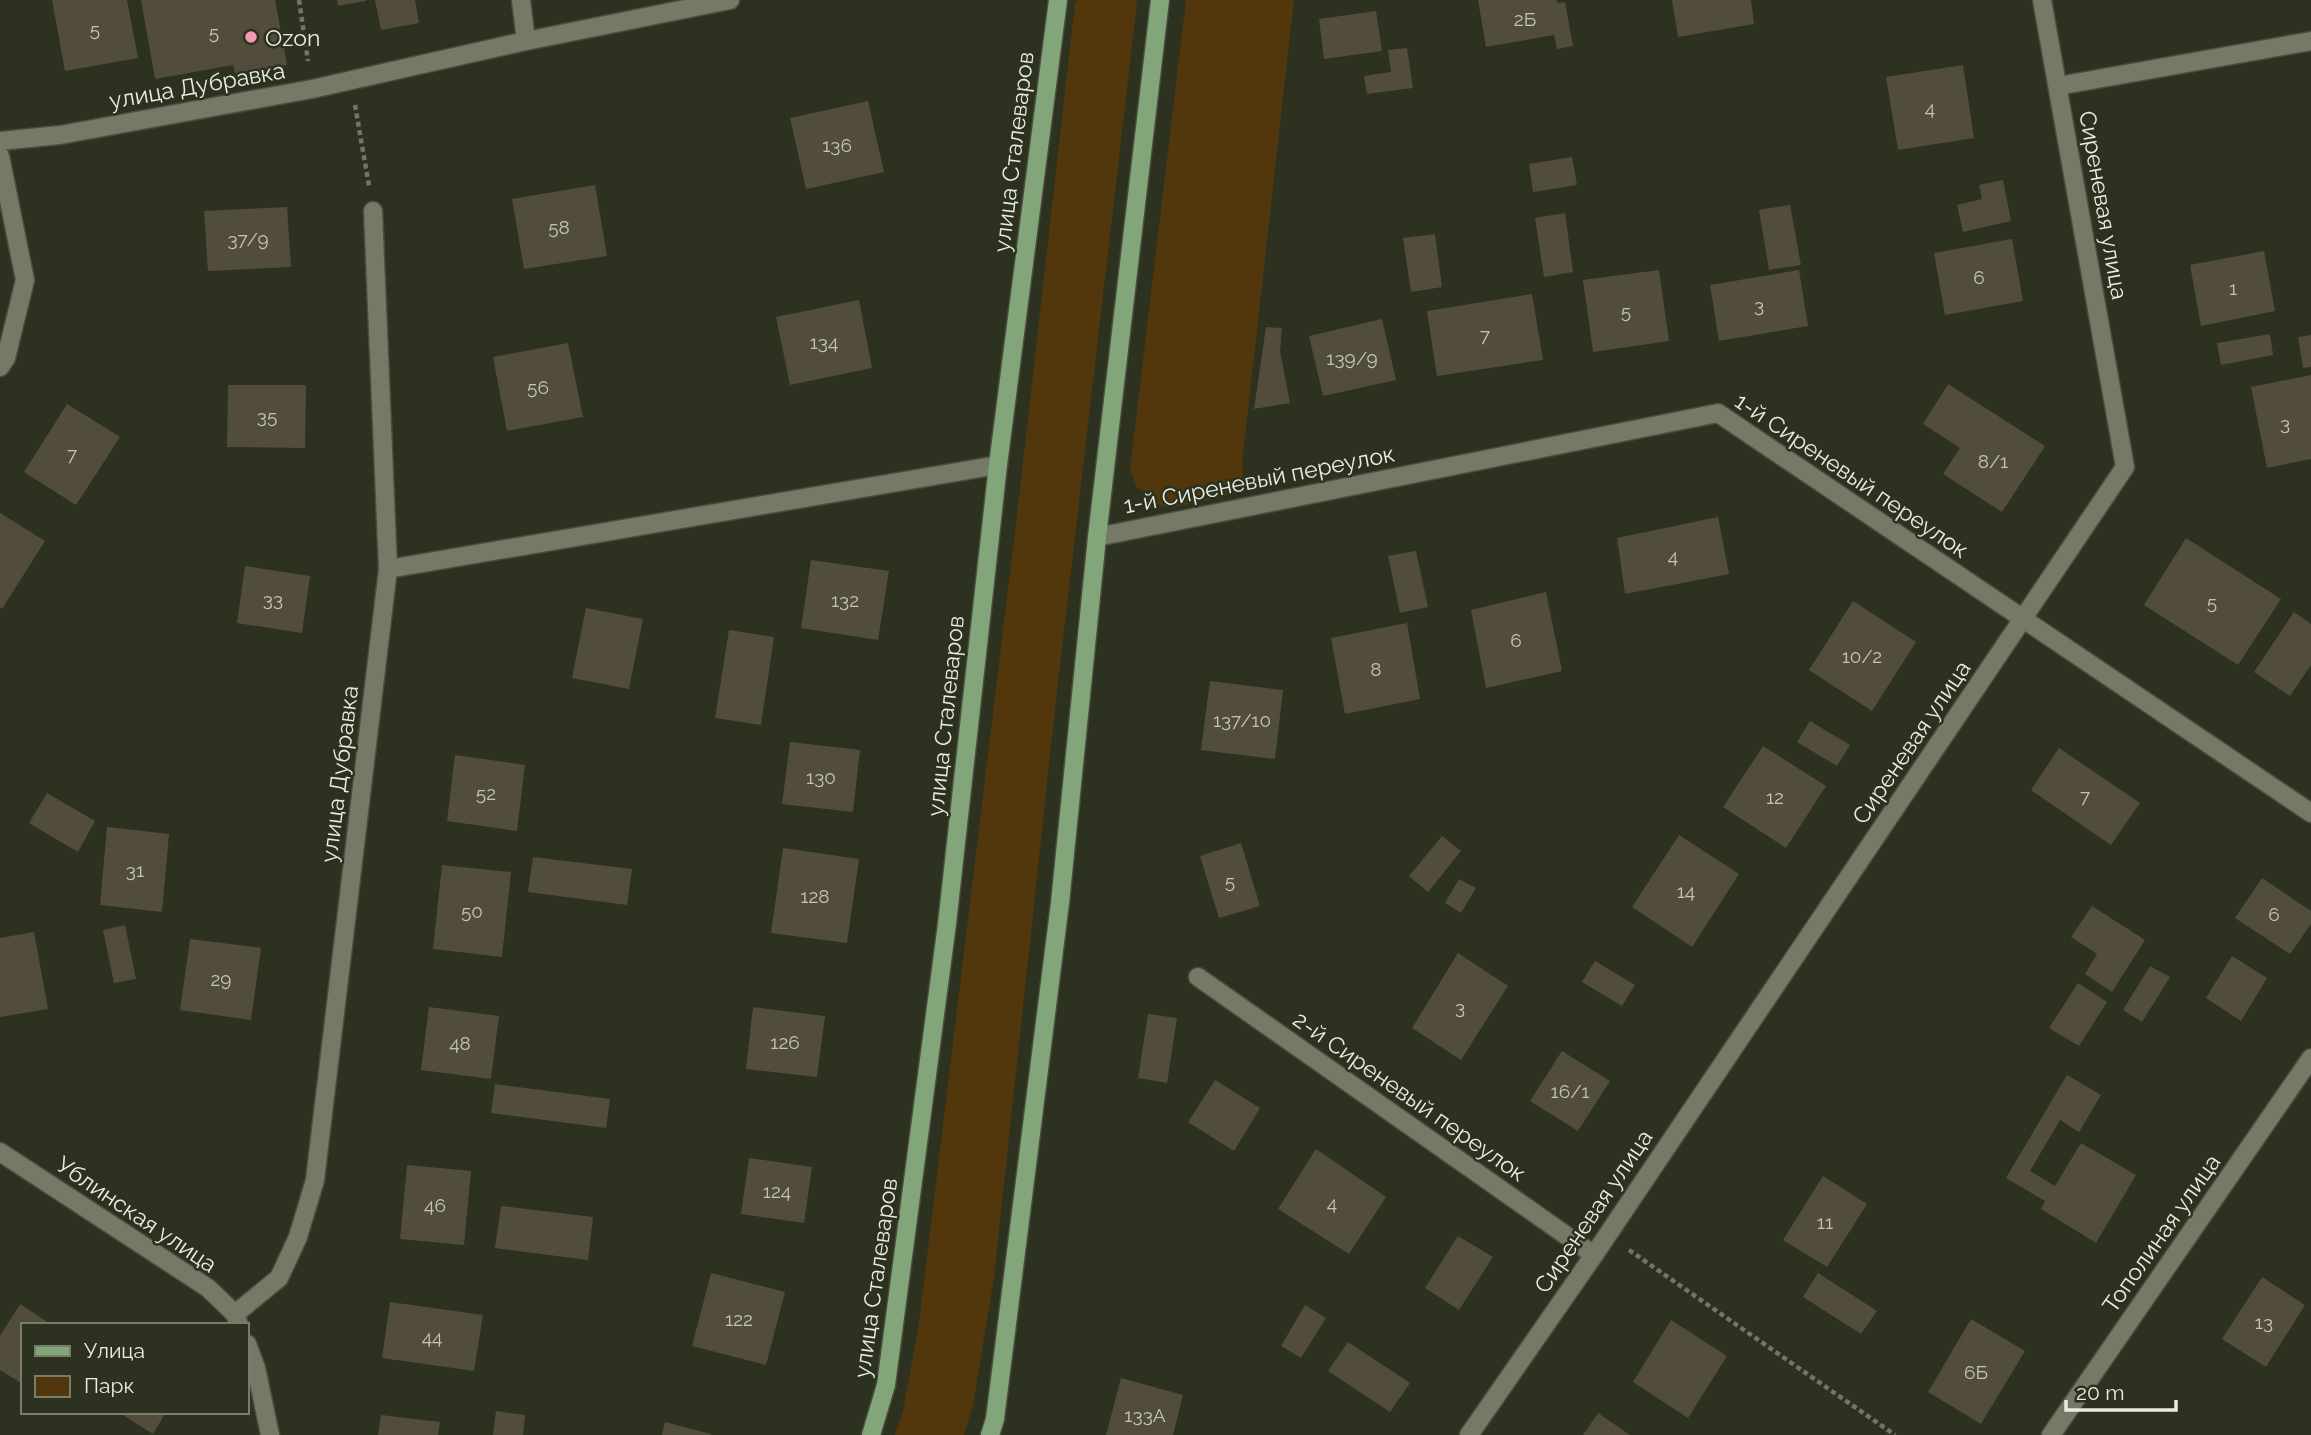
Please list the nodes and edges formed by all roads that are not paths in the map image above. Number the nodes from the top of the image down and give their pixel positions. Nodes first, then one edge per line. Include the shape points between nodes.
1 (521, 0) edge
2 (730, 0) edge
3 (1058, 0) edge
4 (1160, 0) edge
5 (2042, 0) edge
6 (526, 41) junction
7 (2311, 41) edge
8 (2058, 86) junction
9 (0, 141) edge
10 (0, 156) edge
11 (373, 211) road end
12 (0, 367) edge
13 (998, 465) junction
14 (1097, 537) junction
15 (388, 569) junction
16 (2023, 620) junction
17 (2311, 813) edge
18 (1198, 977) dead end
19 (2311, 1058) edge
20 (0, 1152) edge
21 (1594, 1255) junction
22 (237, 1320) edge
23 (248, 1347) edge
24 (270, 1435) edge
25 (871, 1435) edge
26 (990, 1435) edge
27 (1469, 1435) edge
28 (2051, 1435) edge

1 - 6 street
2 - 6 street, улица Дубравка
3 - 13 main road, улица Сталеваров
4 - 14 main road
5 - 8 street, Сиреневая улица
6 - 9 street, улица Дубравка via 312,89 60,135
7 - 8 street
8 - 16 street, Сиреневая улица via 2125,467
10 - 12 street via 25,280
11 - 15 street, улица Дубравка
13 - 15 street
13 - 25 main road, улица Сталеваров via 944,951 886,1385
14 - 16 street, 1-й Сиреневый переулок via 1718,413
14 - 26 main road via 1060,903
15 - 22 street, улица Дубравка via 315,1180 298,1237 279,1278
16 - 17 street, 1-й Сиреневый переулок
16 - 21 street, Сиреневая улица
18 - 21 street, 2-й Сиреневый переулок
19 - 28 street, Тополиная улица
20 - 22 street, Ублинская улица via 208,1288
21 - 27 street, Сиреневая улица
23 - 24 street

